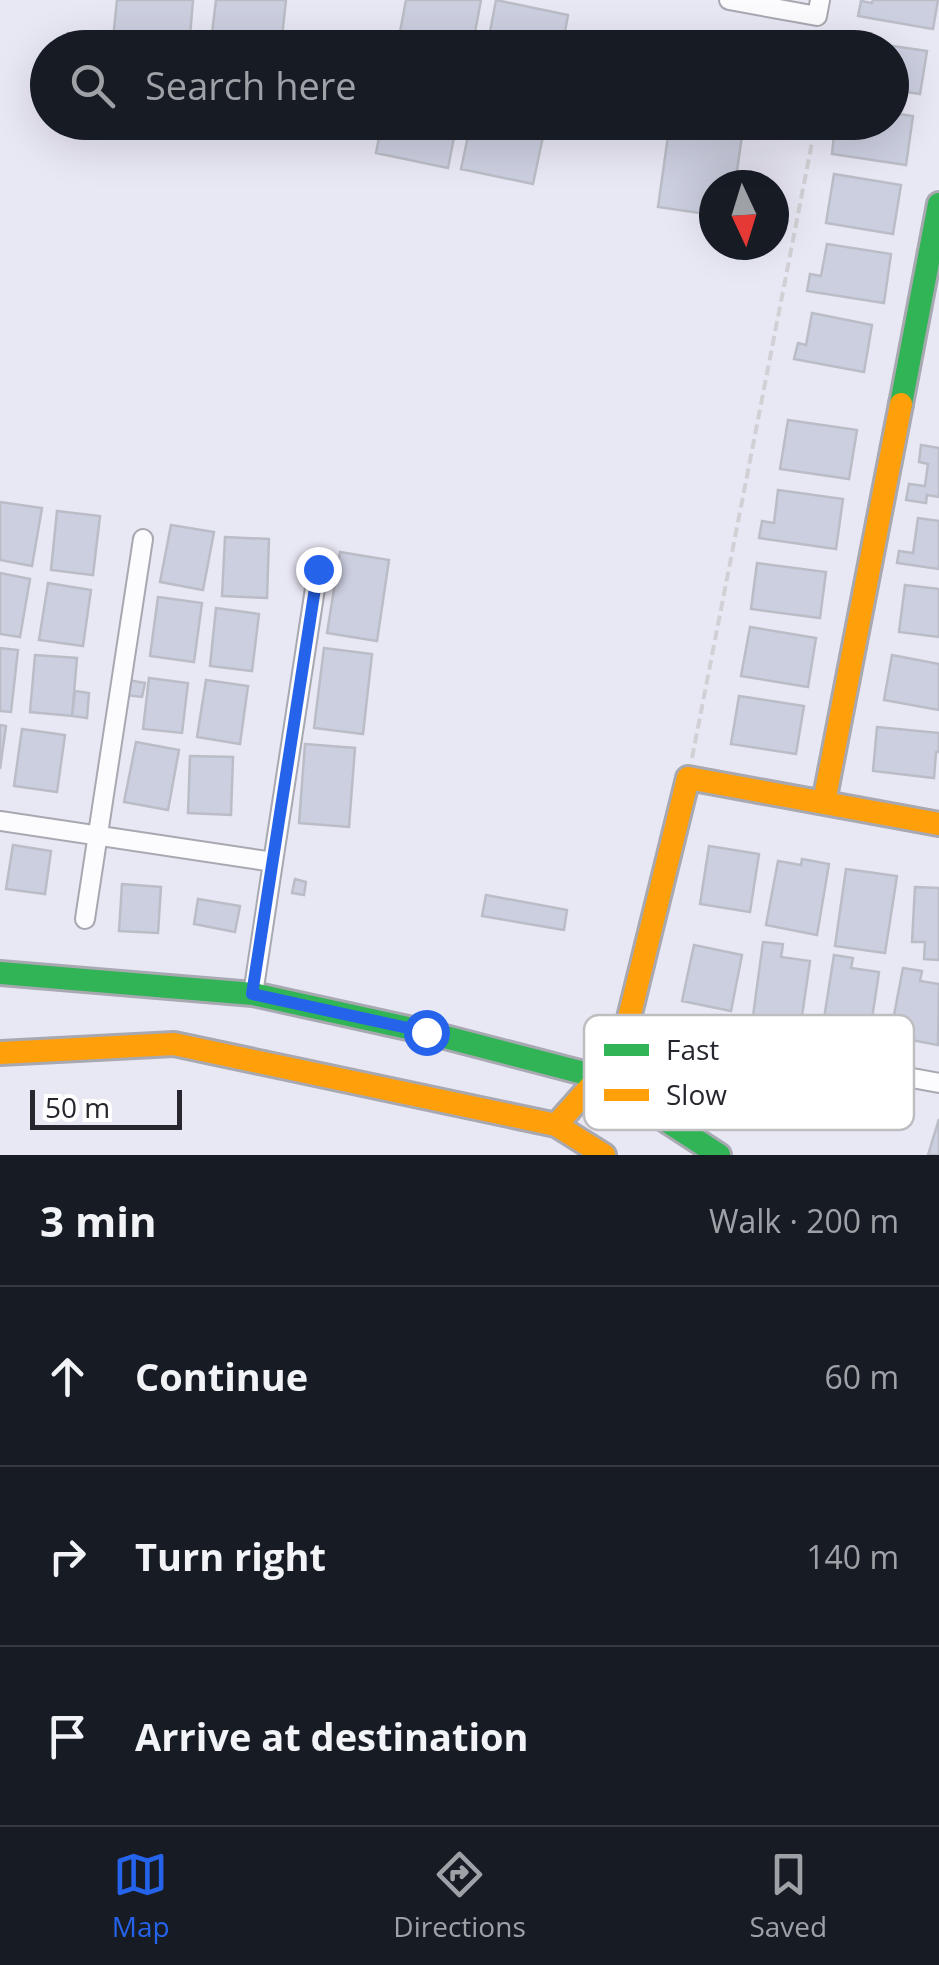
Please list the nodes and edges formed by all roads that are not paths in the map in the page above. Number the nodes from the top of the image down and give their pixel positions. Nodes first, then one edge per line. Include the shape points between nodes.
1 (729, 0) edge
2 (820, 0) edge
3 (939, 204) edge
4 (143, 539) dead end
5 (318, 569) dead end
6 (824, 802) junction
7 (0, 820) edge
8 (939, 824) edge
9 (98, 835) junction
10 (273, 862) junction
11 (85, 919) dead end
12 (0, 973) edge
13 (252, 994) junction
14 (630, 1015) edge
15 (0, 1053) edge
16 (584, 1073) edge
17 (914, 1078) edge
18 (939, 1082) edge
19 (584, 1093) edge
20 (556, 1125) junction
21 (684, 1130) edge
22 (604, 1155) edge
23 (719, 1155) edge

1 - 2 street via 817,16
3 - 6 street
4 - 9 street
5 - 10 street
6 - 8 street
6 - 14 street via 688,778
7 - 9 street
9 - 10 street
9 - 11 street
10 - 13 street
12 - 13 street
13 - 16 street
15 - 20 street via 174,1044
17 - 18 street
19 - 20 street
20 - 22 street
21 - 23 street

